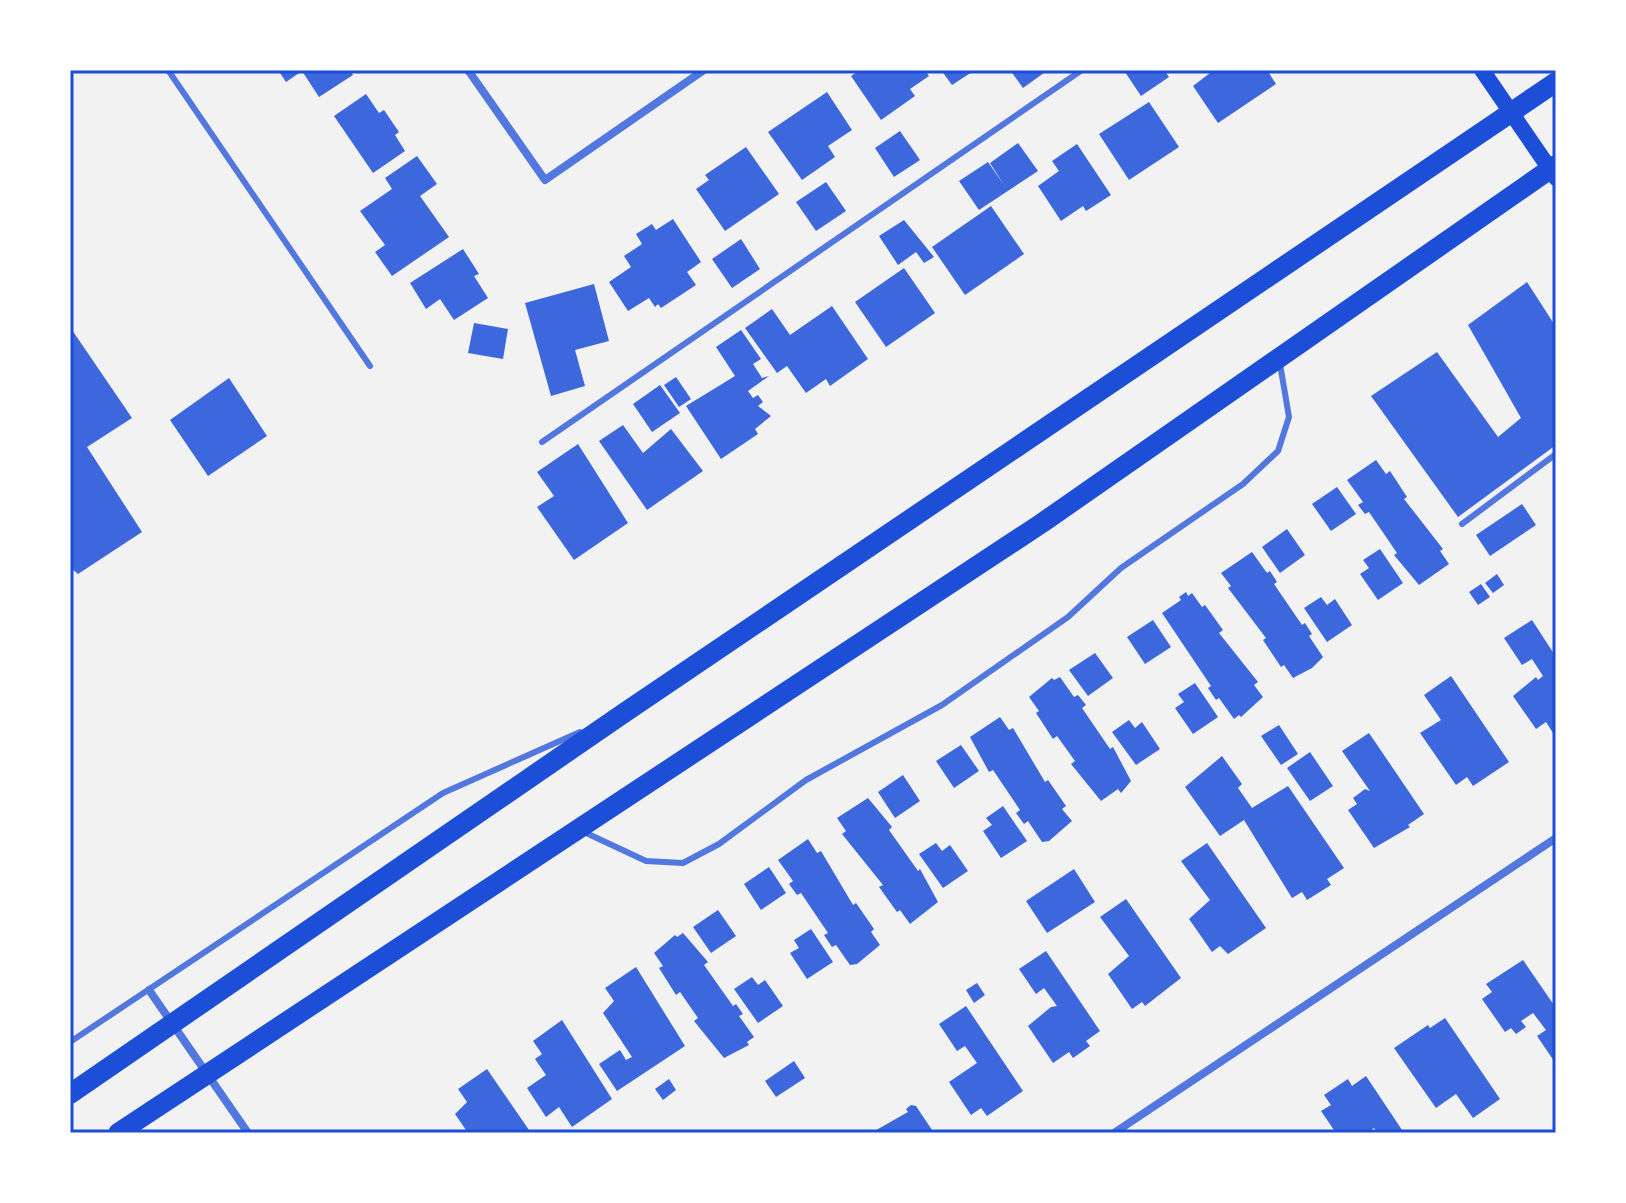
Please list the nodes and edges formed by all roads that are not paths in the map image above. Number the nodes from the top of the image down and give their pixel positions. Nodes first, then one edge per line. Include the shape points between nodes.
1 (168, 70) edge
2 (468, 70) edge
3 (704, 70) edge
4 (1082, 70) edge
5 (1482, 70) edge
6 (1556, 82) edge
7 (1512, 113) junction
8 (1554, 171) edge
9 (1279, 358) junction
10 (370, 366) dead end
11 (542, 442) dead end
12 (1556, 454) edge
13 (1462, 524) dead end
14 (624, 713) junction
15 (577, 829) junction
16 (1556, 838) edge
17 (149, 990) junction
18 (170, 1022) junction
19 (70, 1042) edge
20 (206, 1072) junction
21 (70, 1094) edge
22 (118, 1133) edge
23 (248, 1133) edge
24 (1114, 1133) edge

1 - 10 lane
2 - 3 street via 545,180
4 - 11 lane
5 - 7 main road
6 - 7 main road
7 - 8 main road
7 - 14 main road
8 - 9 main road
9 - 15 main road via 1042,523
9 - 15 lane via 1289,417 1278,451 1243,484 1121,568 1068,617 942,705 806,780 719,844 683,863 646,861
12 - 13 lane
14 - 17 lane via 443,793
14 - 18 main road
15 - 20 main road
16 - 24 street
17 - 18 street
17 - 19 lane
18 - 20 street
18 - 21 main road
20 - 22 main road
20 - 23 street

